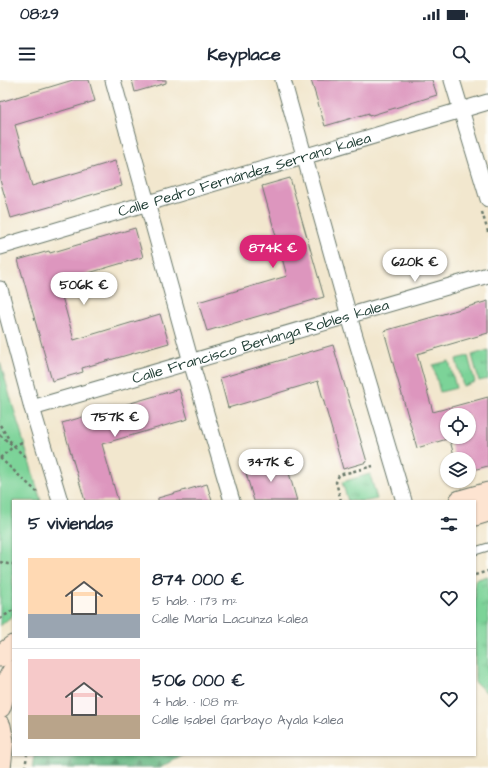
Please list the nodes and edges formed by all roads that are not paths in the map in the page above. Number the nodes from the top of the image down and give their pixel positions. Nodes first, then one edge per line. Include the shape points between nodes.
1 (113, 80) edge
2 (283, 80) edge
3 (452, 80) edge
4 (488, 102) edge
5 (462, 110) junction
6 (304, 157) junction
7 (488, 199) edge
8 (148, 203) junction
9 (0, 247) edge
10 (488, 275) edge
11 (0, 289) edge
12 (350, 316) junction
13 (191, 362) junction
14 (32, 408) junction
15 (488, 493) edge
16 (60, 500) edge
17 (232, 500) edge
18 (404, 500) edge
19 (464, 500) edge
20 (488, 511) edge
21 (476, 515) edge
22 (488, 547) edge
23 (476, 550) edge
24 (12, 647) edge
25 (0, 656) edge
26 (12, 673) edge
27 (0, 707) edge
28 (0, 726) edge
29 (0, 768) edge

1 - 8 street
2 - 6 street
3 - 5 street
4 - 5 street, Calle Pedro Fernández Serrano kalea
5 - 6 street, Calle Pedro Fernández Serrano kalea
5 - 7 street
6 - 8 street, Calle Pedro Fernández Serrano kalea
6 - 12 street
8 - 9 street, Calle Pedro Fernández Serrano kalea
8 - 13 street
10 - 12 street, Calle Francisco Berlanga Robles kalea
11 - 14 street
12 - 13 street, Calle Francisco Berlanga Robles kalea
12 - 18 street
13 - 14 street, Calle Francisco Berlanga Robles kalea
13 - 17 street
14 - 16 street
15 - 19 street
20 - 21 street
22 - 23 lane
24 - 25 street
26 - 27 street
28 - 29 street via 3,741

